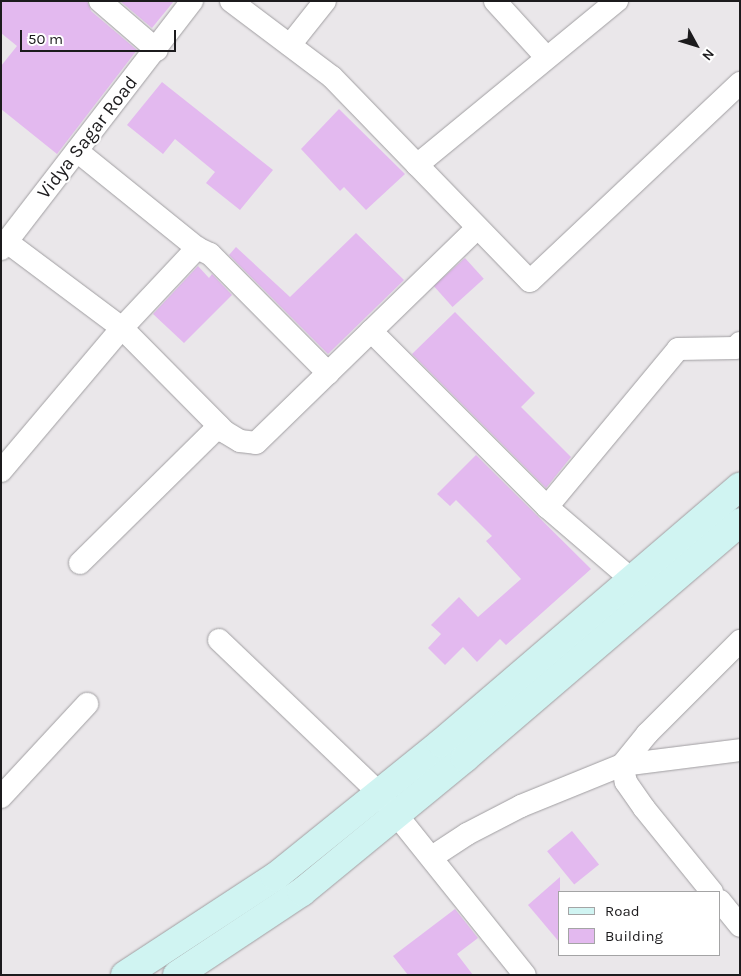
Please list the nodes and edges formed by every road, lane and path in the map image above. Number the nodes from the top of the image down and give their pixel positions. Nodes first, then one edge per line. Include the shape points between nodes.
1 (100, 1) edge
2 (192, 1) edge
3 (230, 1) edge
4 (325, 1) edge
5 (495, 1) edge
6 (617, 1) edge
7 (290, 45) junction
8 (157, 50) junction
9 (546, 57) junction
10 (740, 83) edge
11 (77, 151) junction
12 (417, 165) junction
13 (477, 228) junction
14 (4, 245) edge
15 (197, 248) junction
16 (122, 328) junction
17 (371, 331) junction
18 (740, 344) edge
19 (328, 373) junction
20 (219, 426) junction
21 (1, 471) edge
22 (740, 487) edge
23 (547, 507) junction
24 (740, 522) edge
25 (80, 563) dead end
26 (642, 588) junction
27 (219, 640) dead end
28 (740, 641) edge
29 (87, 704) dead end
30 (740, 750) edge
31 (622, 765) junction
32 (379, 793) junction
33 (1, 797) edge
34 (398, 814) junction
35 (432, 858) junction
36 (711, 891) edge
37 (721, 903) edge
38 (740, 926) edge
39 (125, 975) edge
40 (177, 975) edge
41 (525, 975) edge

1 - 8 street
2 - 8 street, Vidya Sagar Road
3 - 7 street
4 - 7 street
5 - 9 street
6 - 9 street
7 - 12 street via 332,77
8 - 11 street, Vidya Sagar Road
9 - 12 street
10 - 13 street via 530,281
11 - 14 street, Vidya Sagar Road
11 - 15 street
12 - 13 street
13 - 17 street
14 - 16 street
15 - 16 street
15 - 19 street via 210,254
16 - 20 street
16 - 21 street
17 - 19 street
17 - 23 street
18 - 23 street via 735,348 678,349
19 - 20 street via 256,443 240,441
20 - 25 street
22 - 26 street
23 - 26 street
24 - 26 street
26 - 32 street
26 - 34 street
27 - 32 street
28 - 31 street via 647,734
29 - 33 street
30 - 31 street
31 - 35 street via 521,806 467,834
31 - 36 street via 626,782 644,808
32 - 34 street
32 - 39 street via 275,877
34 - 35 street
34 - 40 street via 302,892
35 - 41 street
37 - 38 street

